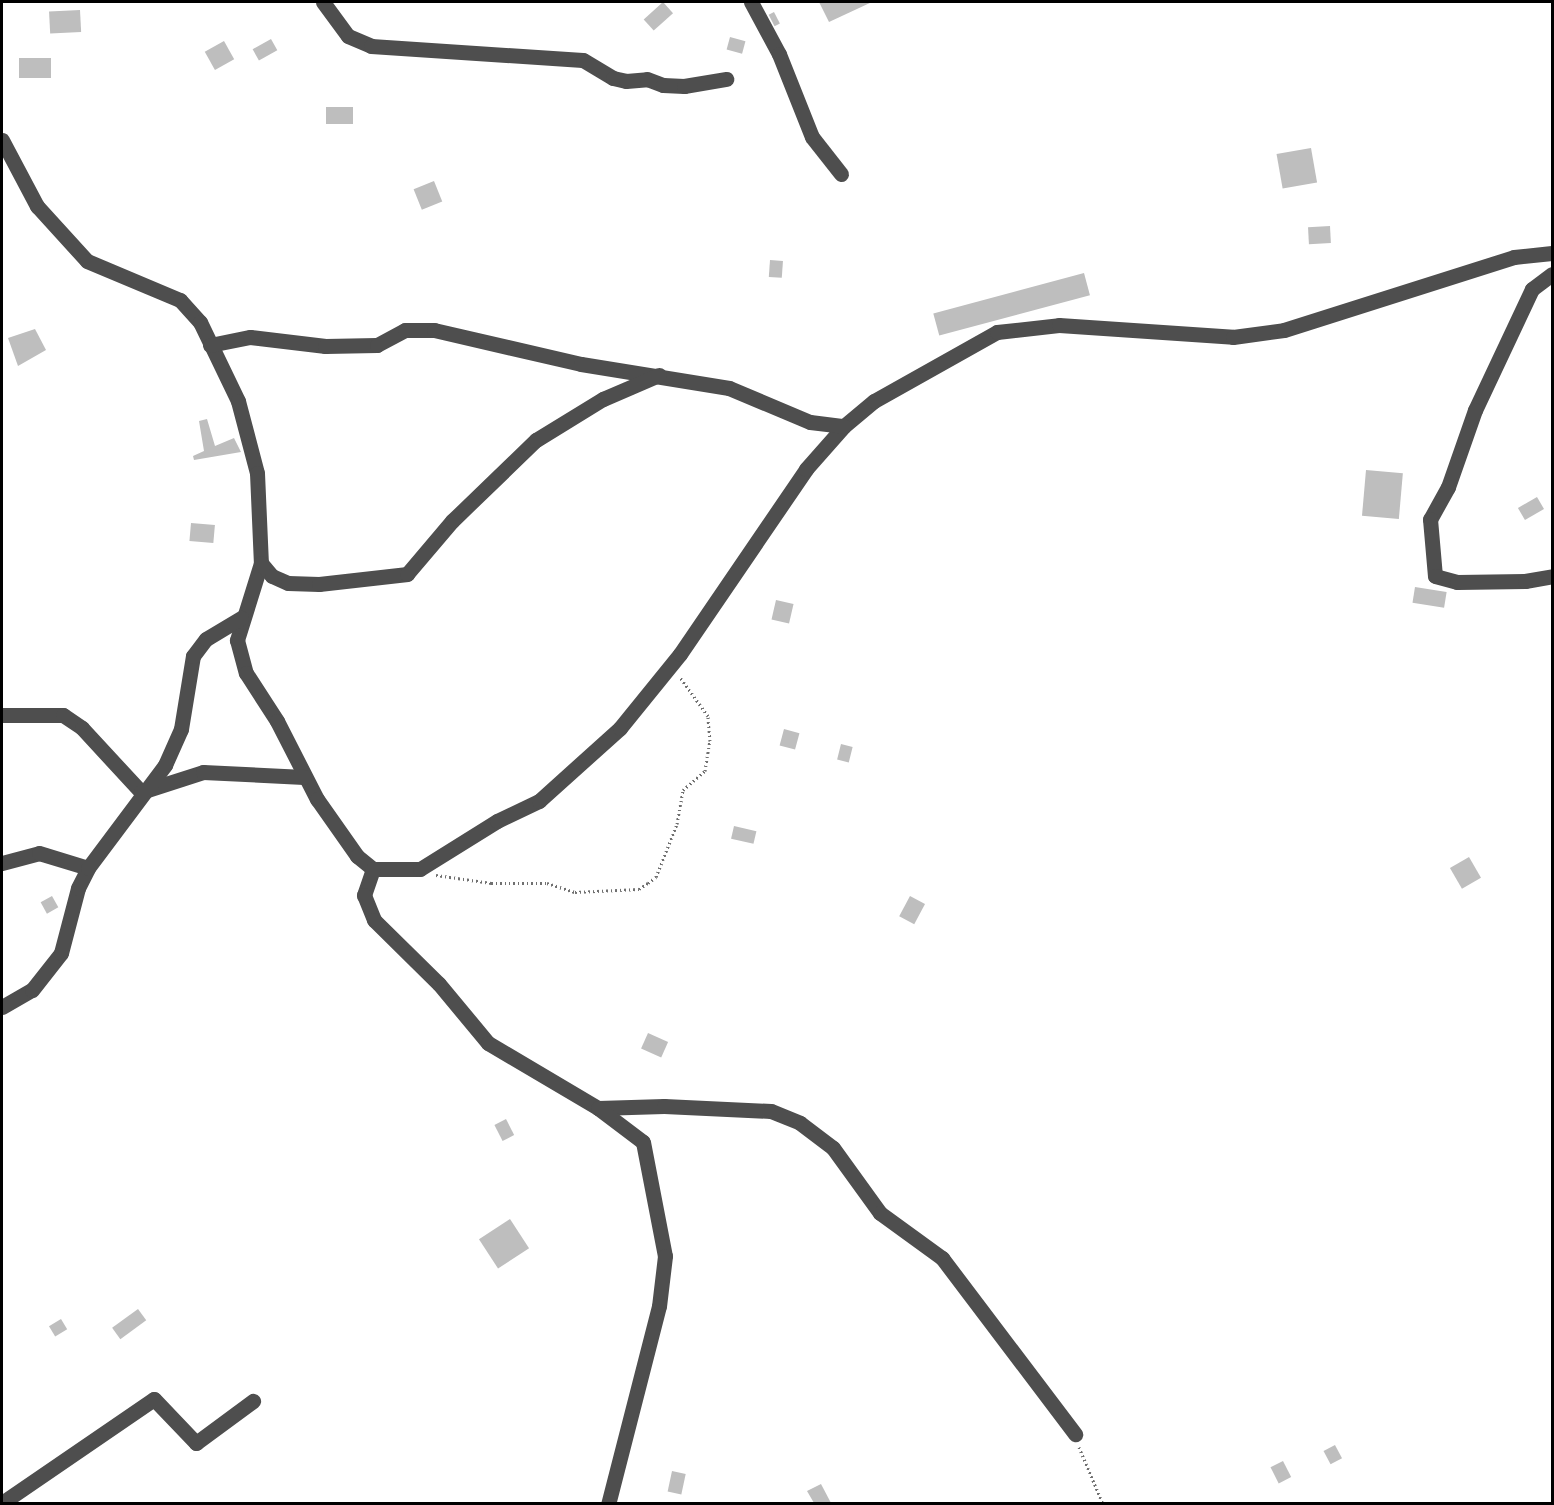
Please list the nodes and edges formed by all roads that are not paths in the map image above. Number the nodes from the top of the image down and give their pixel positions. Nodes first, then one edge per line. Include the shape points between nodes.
1 (323, 2) edge
2 (751, 2) edge
3 (726, 79) dead end
4 (2, 140) edge
5 (841, 174) dead end
6 (1552, 253) edge
7 (1552, 274) edge
8 (210, 345) junction
9 (660, 374) junction
10 (844, 426) junction
11 (261, 563) junction
12 (1552, 576) edge
13 (241, 618) junction
14 (2, 714) edge
15 (304, 777) junction
16 (141, 792) junction
17 (2, 863) edge
18 (88, 868) junction
19 (373, 869) junction
20 (2, 1007) edge
21 (598, 1108) junction
22 (253, 1401) dead end
23 (1075, 1434) road end
24 (2, 1503) edge
25 (608, 1503) edge

1 - 3 street via 348,36 371,46 583,60 613,78 648,79 663,85
2 - 5 street via 779,54 812,137
4 - 8 street via 37,206 87,261 180,300 195,315
6 - 10 street via 1514,257 1274,332 1233,337 1059,325 997,332 874,400
7 - 12 street via 1532,289 1475,410 1448,487 1430,519 1435,576 1457,582 1526,581
8 - 9 street via 250,337 325,346 376,345 405,330 434,330 581,364
8 - 11 street via 238,401 257,473
9 - 10 street via 729,388 810,422
9 - 11 street via 603,399 536,440 452,521 407,574 319,584 288,583 272,576
10 - 19 street via 806,469 680,654 620,728 538,801 497,821 420,869
11 - 13 street
13 - 15 street via 237,640 246,673 277,721
13 - 16 street via 206,639 193,656 180,729 165,765
14 - 16 street via 63,715 82,728
15 - 16 street via 203,772
15 - 19 street via 357,856
16 - 18 street
17 - 18 street via 39,853
18 - 20 street via 78,888 61,953 32,990
19 - 21 street via 364,895 374,920 439,984 488,1044
21 - 23 street via 664,1106 771,1111 800,1123 833,1148 880,1213 942,1258
21 - 25 street via 643,1142 665,1256 659,1306
22 - 24 street via 196,1443 154,1399

